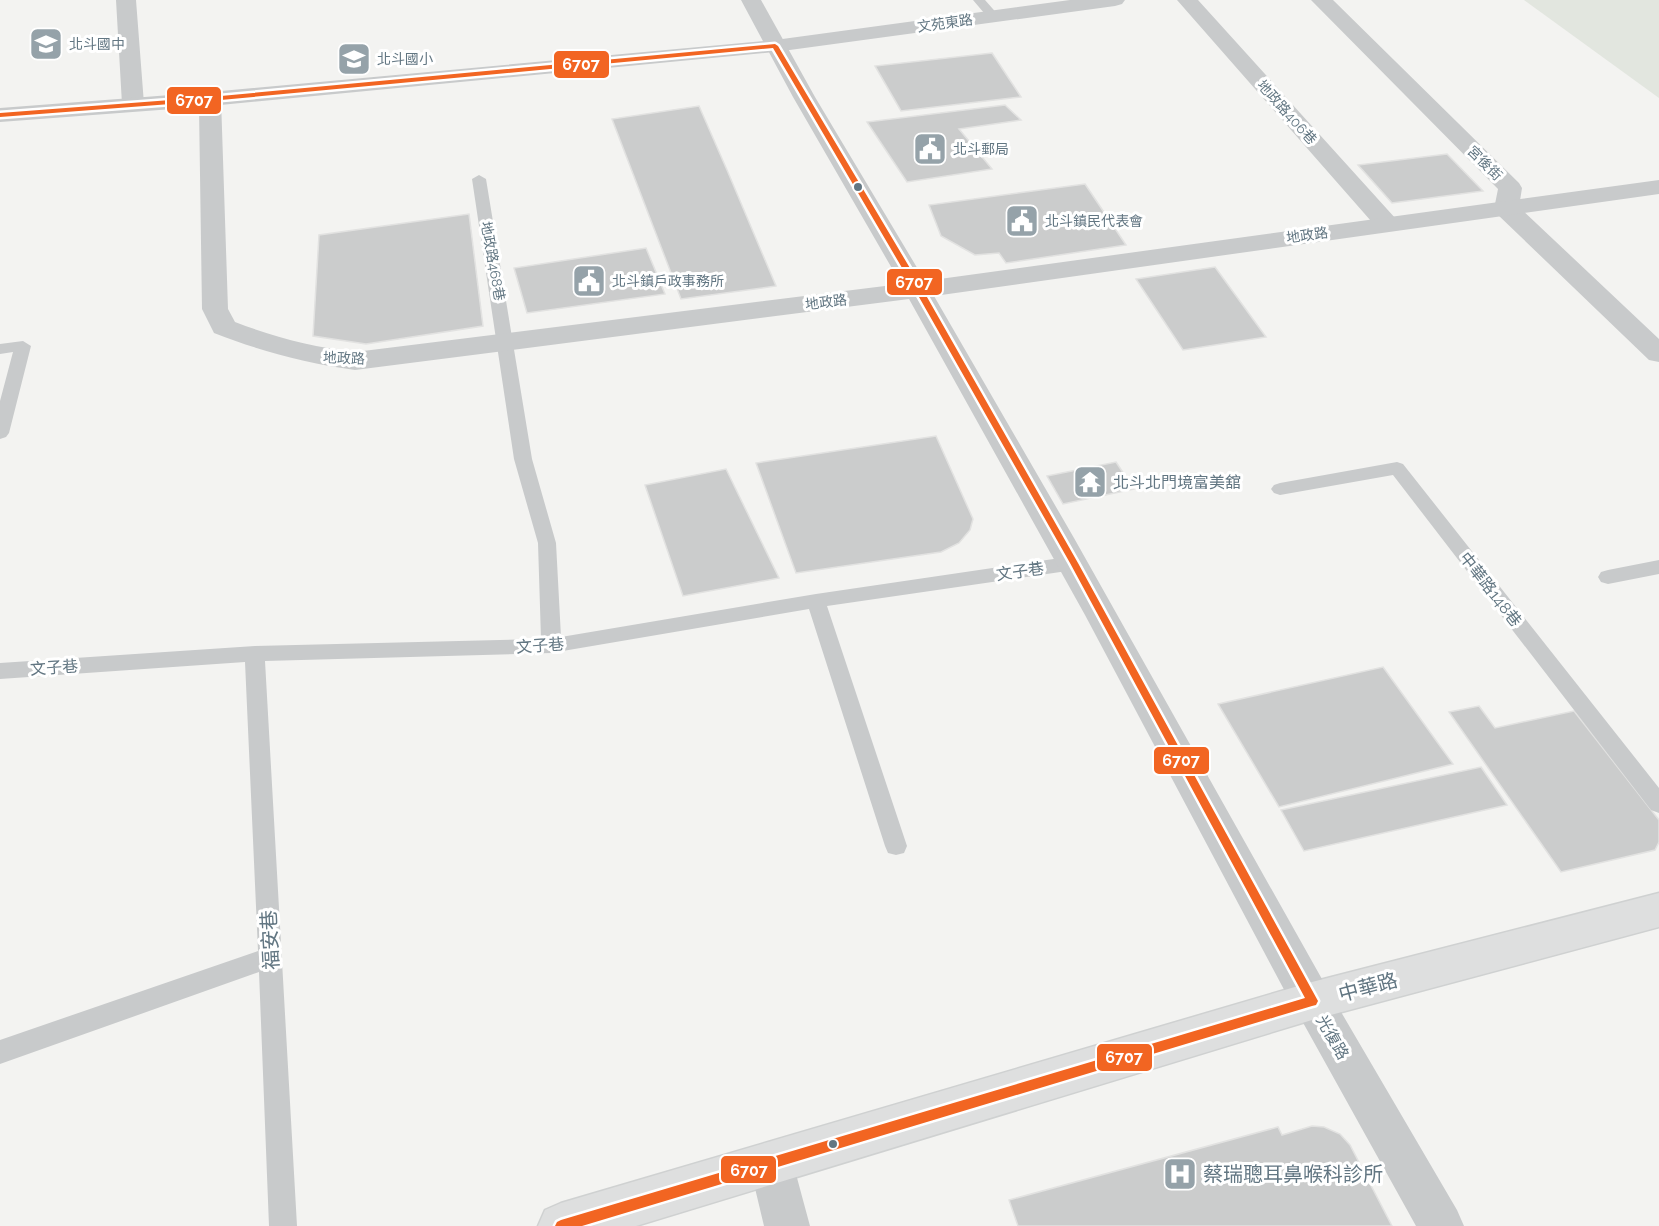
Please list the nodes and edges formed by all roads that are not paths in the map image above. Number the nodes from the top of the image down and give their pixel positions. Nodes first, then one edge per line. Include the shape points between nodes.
1 (126, 0) edge
2 (751, 0) edge
3 (979, 0) edge
4 (1115, 0) edge
5 (1187, 0) edge
6 (1321, 0) edge
7 (994, 17) junction
8 (775, 46) junction
9 (210, 99) junction
10 (133, 104) junction
11 (0, 115) edge
12 (479, 179) dead end
13 (1659, 187) edge
14 (1506, 208) junction
15 (1387, 224) junction
16 (919, 290) junction
17 (507, 343) junction
18 (0, 349) edge
19 (1659, 354) edge
20 (0, 433) edge
21 (1280, 489) dead end
22 (1074, 563) junction
23 (1659, 567) edge
24 (1608, 577) dead end
25 (816, 601) junction
26 (550, 646) junction
27 (255, 654) junction
28 (0, 671) edge
29 (1659, 804) edge
30 (896, 846) dead end
31 (1659, 910) edge
32 (270, 957) junction
33 (1312, 1001) junction
34 (0, 1052) edge
35 (771, 1163) junction
36 (284, 1226) edge
37 (561, 1226) edge
38 (788, 1226) edge
39 (1442, 1226) edge

1 - 10 street
2 - 8 street, 光復路
3 - 7 lane
4 - 7 street, 文苑東路
5 - 15 street, 地政路406巷
6 - 14 street, 宮後街 via 1510,188
7 - 8 street, 文苑東路
8 - 9 street, 文苑東路
8 - 16 street, 光復路
9 - 10 street, 文苑東路
9 - 17 street, 地政路 via 215,309 224,327 268,345 355,361
10 - 11 street, 文苑東路
12 - 17 lane, 地政路468巷
13 - 14 street, 地政路
14 - 15 street, 地政路
14 - 19 street
15 - 16 street, 地政路
16 - 17 street, 地政路
16 - 22 street, 光復路
17 - 26 lane, 地政路468巷 via 523,459 547,543
18 - 20 lane via 23,346
21 - 29 lane, 中華路148巷 via 1397,468
22 - 25 lane, 文子巷
22 - 33 street, 光復路
23 - 24 lane
25 - 26 lane, 文子巷
25 - 30 lane
26 - 27 lane, 文子巷
27 - 28 lane, 文子巷
27 - 32 lane, 福安巷
31 - 33 main road, 中華路
32 - 34 lane
32 - 36 lane, 福安巷
33 - 35 main road, 中華路
33 - 39 street, 光復路
35 - 37 main road, 中華路
35 - 38 street

